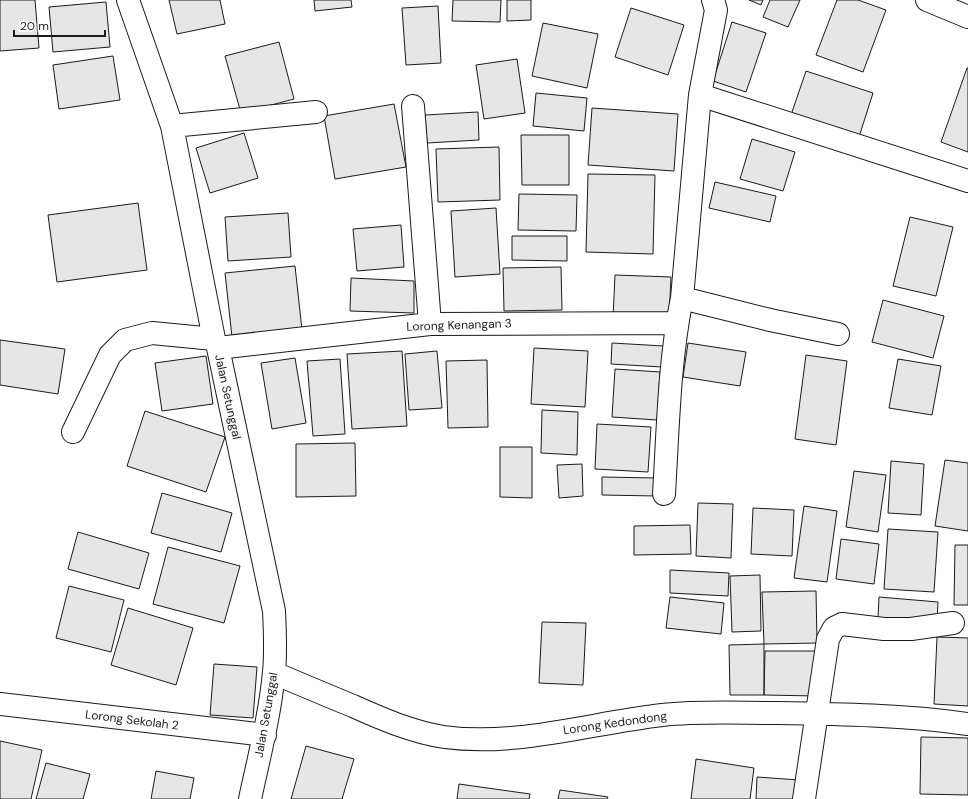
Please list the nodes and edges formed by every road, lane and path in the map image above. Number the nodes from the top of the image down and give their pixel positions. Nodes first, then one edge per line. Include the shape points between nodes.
1 (128, 0) edge
2 (713, 0) edge
3 (927, 0) edge
4 (968, 17) edge
5 (700, 95) junction
6 (413, 106) dead end
7 (316, 112) dead end
8 (172, 126) junction
9 (968, 181) edge
10 (682, 298) junction
11 (677, 323) junction
12 (430, 324) junction
13 (838, 334) dead end
14 (216, 344) junction
15 (73, 432) dead end
16 (664, 494) dead end
17 (953, 623) dead end
18 (274, 673) junction
19 (0, 704) edge
20 (816, 714) junction
21 (968, 724) edge
22 (265, 735) junction
23 (250, 799) edge
24 (804, 799) edge

1 - 8 street, Jalan Setunggal
2 - 5 street via 716,10
3 - 4 street
5 - 9 street
5 - 10 street
6 - 12 street
7 - 8 street
8 - 14 street, Jalan Setunggal
10 - 11 street
10 - 13 street
11 - 12 street, Lorong Kenangan 3
11 - 16 street
12 - 14 street, Lorong Kenangan 3
14 - 15 street, Lorong Kenangan 3 via 152,333 125,340 110,355
14 - 18 street, Jalan Setunggal via 274,611
17 - 20 street via 911,630 842,624 834,628 828,639
18 - 20 street, Lorong Kedondong via 407,728 442,737 477,740 535,735 624,720 699,712
18 - 22 street, Jalan Setunggal
19 - 22 street, Lorong Sekolah 2
20 - 21 street, Lorong Kedondong via 893,717
20 - 24 street
22 - 23 street, Jalan Setunggal

